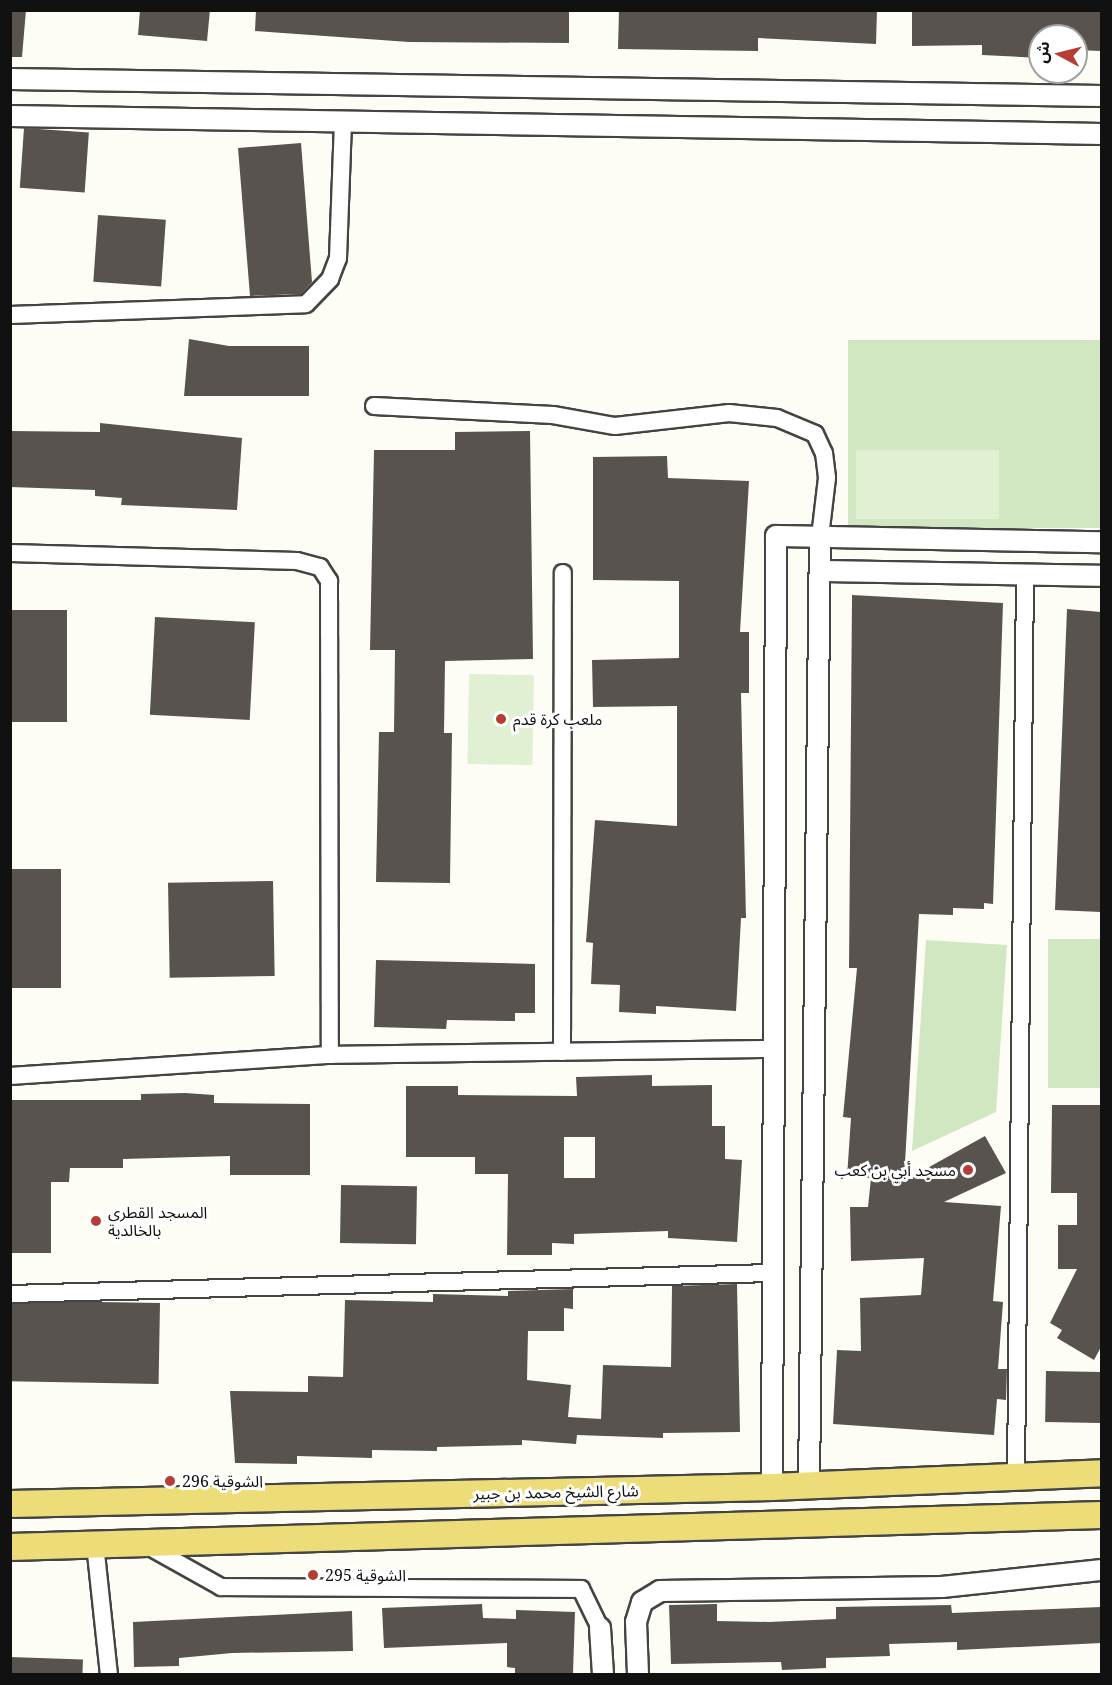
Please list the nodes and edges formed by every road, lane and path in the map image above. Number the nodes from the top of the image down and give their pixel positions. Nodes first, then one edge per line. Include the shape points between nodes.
1 (10, 79) edge
2 (1101, 96) edge
3 (10, 116) edge
4 (343, 121) junction
5 (1101, 134) edge
6 (10, 315) edge
7 (374, 406) dead end
8 (820, 537) junction
9 (1101, 542) edge
10 (10, 553) edge
11 (820, 572) junction
12 (563, 573) dead end
13 (1025, 575) junction
14 (1101, 576) edge
15 (773, 1049) junction
16 (562, 1052) junction
17 (330, 1055) junction
18 (10, 1076) edge
19 (772, 1273) junction
20 (10, 1294) edge
21 (1101, 1473) edge
22 (1016, 1477) junction
23 (809, 1486) junction
24 (772, 1487) junction
25 (10, 1504) edge
26 (1101, 1515) edge
27 (143, 1543) junction
28 (95, 1544) junction
29 (10, 1547) edge
30 (1101, 1570) edge
31 (600, 1628) joint
32 (109, 1674) edge
33 (603, 1674) edge
34 (638, 1674) edge

1 - 2 street
3 - 4 street
4 - 5 street
4 - 6 street via 339,258 330,279 306,304
7 - 8 street via 553,415 615,426 729,413 777,418 815,434 824,453 827,478
8 - 9 street
8 - 11 street
8 - 15 street via 776,536
10 - 17 street via 297,561 320,567 329,581
11 - 13 street
11 - 23 street
12 - 16 street
13 - 14 street
13 - 22 street
15 - 16 street
15 - 19 street
16 - 17 street
17 - 18 street
19 - 20 street
19 - 24 street
21 - 22 main road, شارع الشيخ محمد بن جبير
22 - 23 main road, شارع الشيخ محمد بن جبير
23 - 24 main road, شارع الشيخ محمد بن جبير
24 - 25 main road, شارع الشيخ محمد بن جبير
26 - 27 main road
27 - 28 main road
27 - 31 street via 221,1587 581,1589
28 - 29 main road
28 - 32 street
30 - 34 street via 942,1587 660,1591 642,1602 636,1622
31 - 33 street

